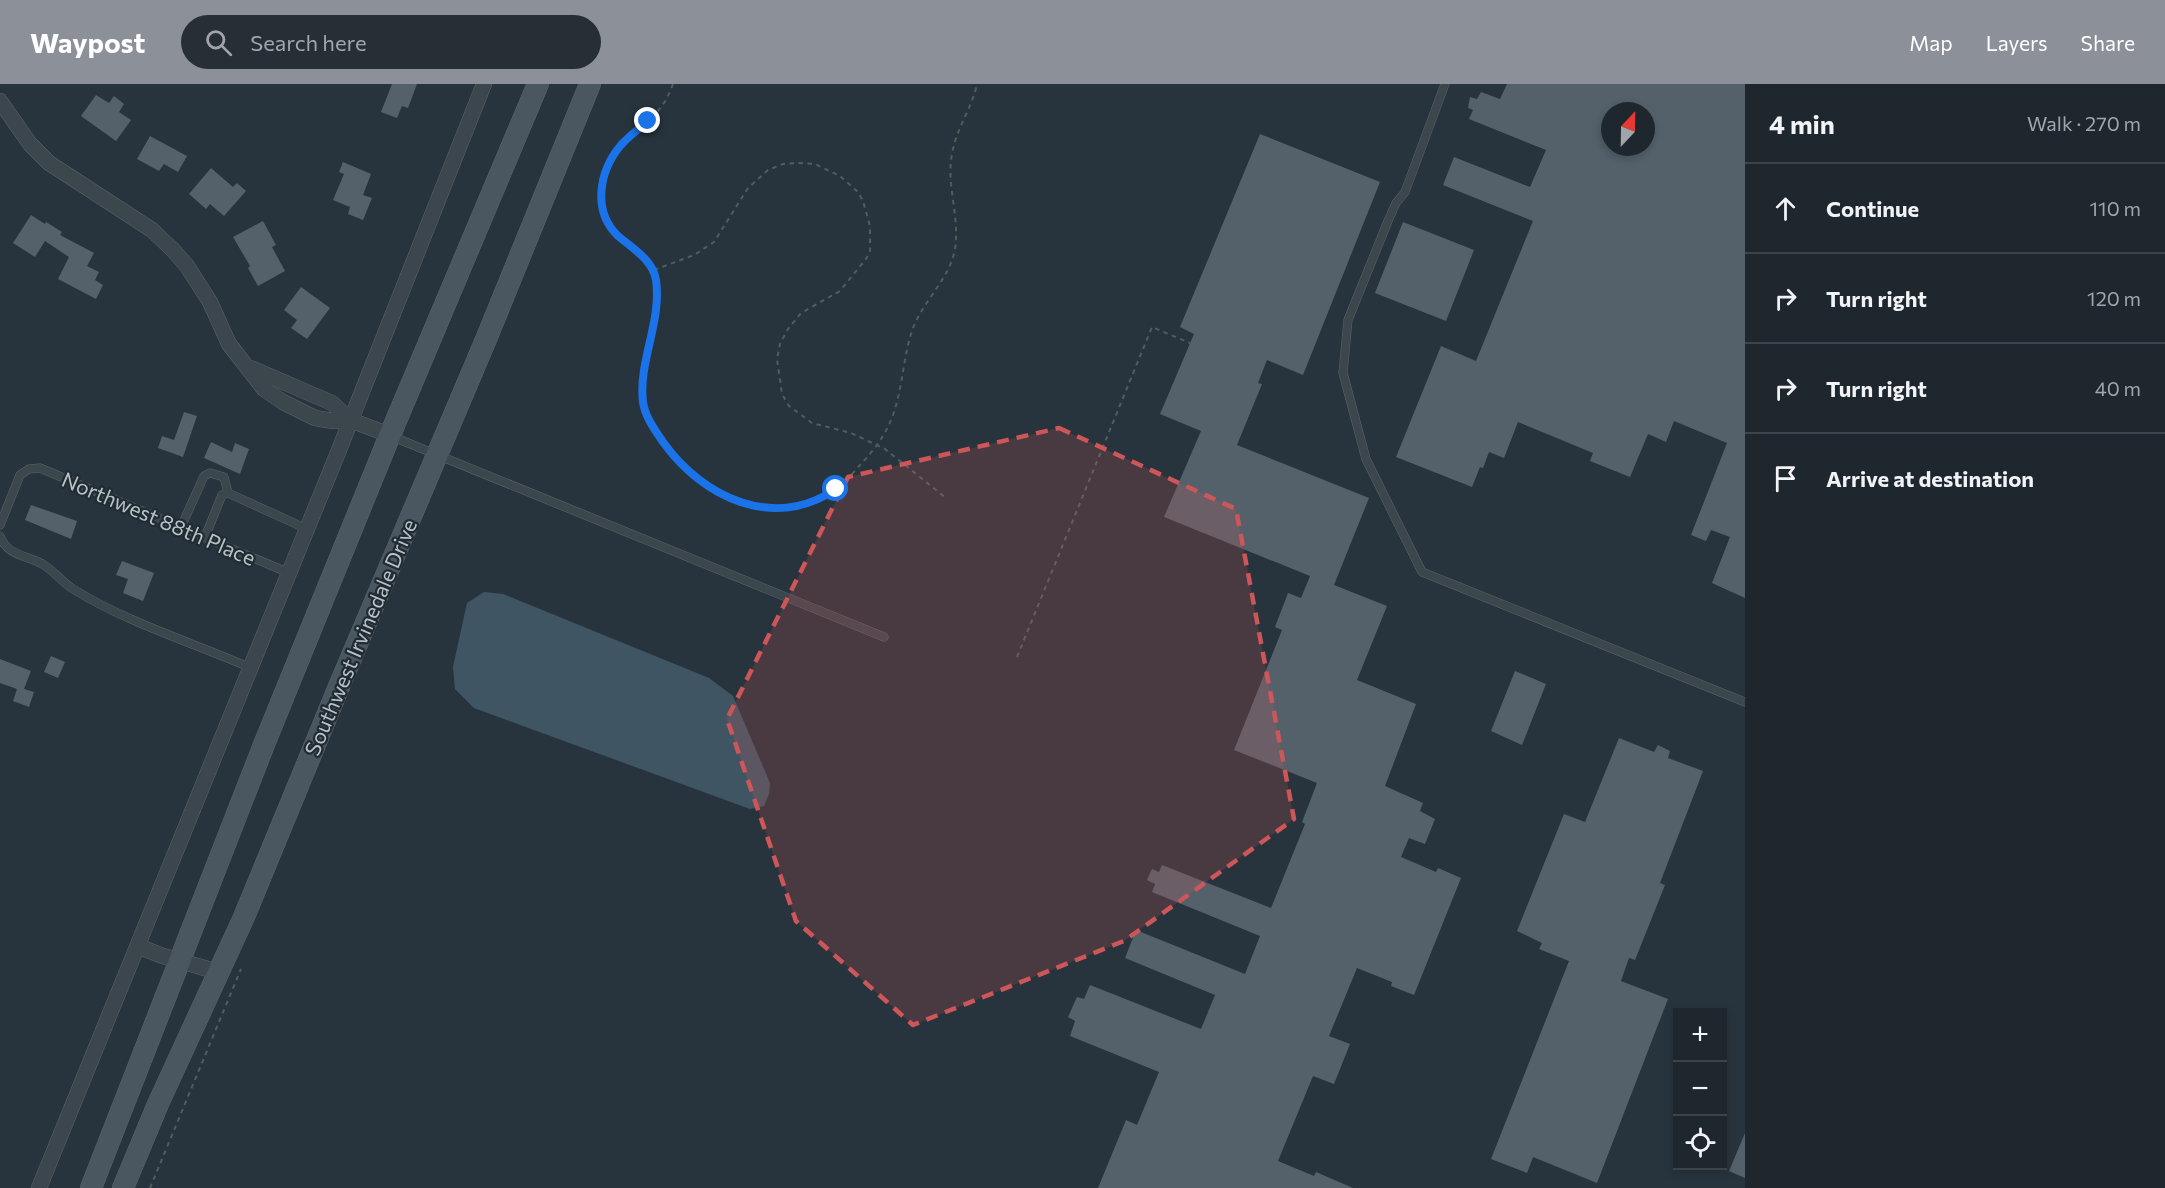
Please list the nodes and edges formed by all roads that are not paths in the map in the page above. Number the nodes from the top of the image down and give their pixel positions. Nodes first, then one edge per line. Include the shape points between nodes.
1 (484, 84) edge
2 (538, 84) edge
3 (590, 84) edge
4 (1445, 84) edge
5 (0, 101) edge
6 (351, 420) junction
7 (390, 435) junction
8 (437, 454) junction
9 (228, 493) junction
10 (0, 525) edge
11 (181, 527) junction
12 (307, 529) junction
13 (0, 537) edge
14 (205, 537) junction
15 (289, 573) junction
16 (884, 637) dead end
17 (250, 668) junction
18 (1745, 702) edge
19 (138, 946) junction
20 (182, 960) junction
21 (218, 972) junction
22 (39, 1188) edge
23 (91, 1188) edge
24 (123, 1188) edge

1 - 6 street
2 - 7 main road
3 - 8 main road, Southwest Irvinedale Drive
4 - 18 lane via 1405,192 1396,203 1348,320 1343,373 1366,459 1397,525 1422,572
5 - 6 street via 30,144 49,163 152,230 173,250 210,302 229,344 249,367 332,403
6 - 7 street
6 - 12 street
7 - 8 lane
7 - 20 main road via 265,742
8 - 16 lane
8 - 21 main road, Southwest Irvinedale Drive
9 - 11 lane via 224,477 210,473 204,476
9 - 12 lane
9 - 14 lane via 222,495
10 - 11 lane, Northwest 88th Place via 20,475 40,468
11 - 14 lane, Northwest 88th Place
12 - 15 street
13 - 17 lane via 16,555 44,565 71,588 111,610
14 - 15 lane, Northwest 88th Place
15 - 17 street
17 - 19 street
19 - 20 street
19 - 22 street
20 - 21 street
20 - 23 main road
21 - 24 main road, Southwest Irvinedale Drive

